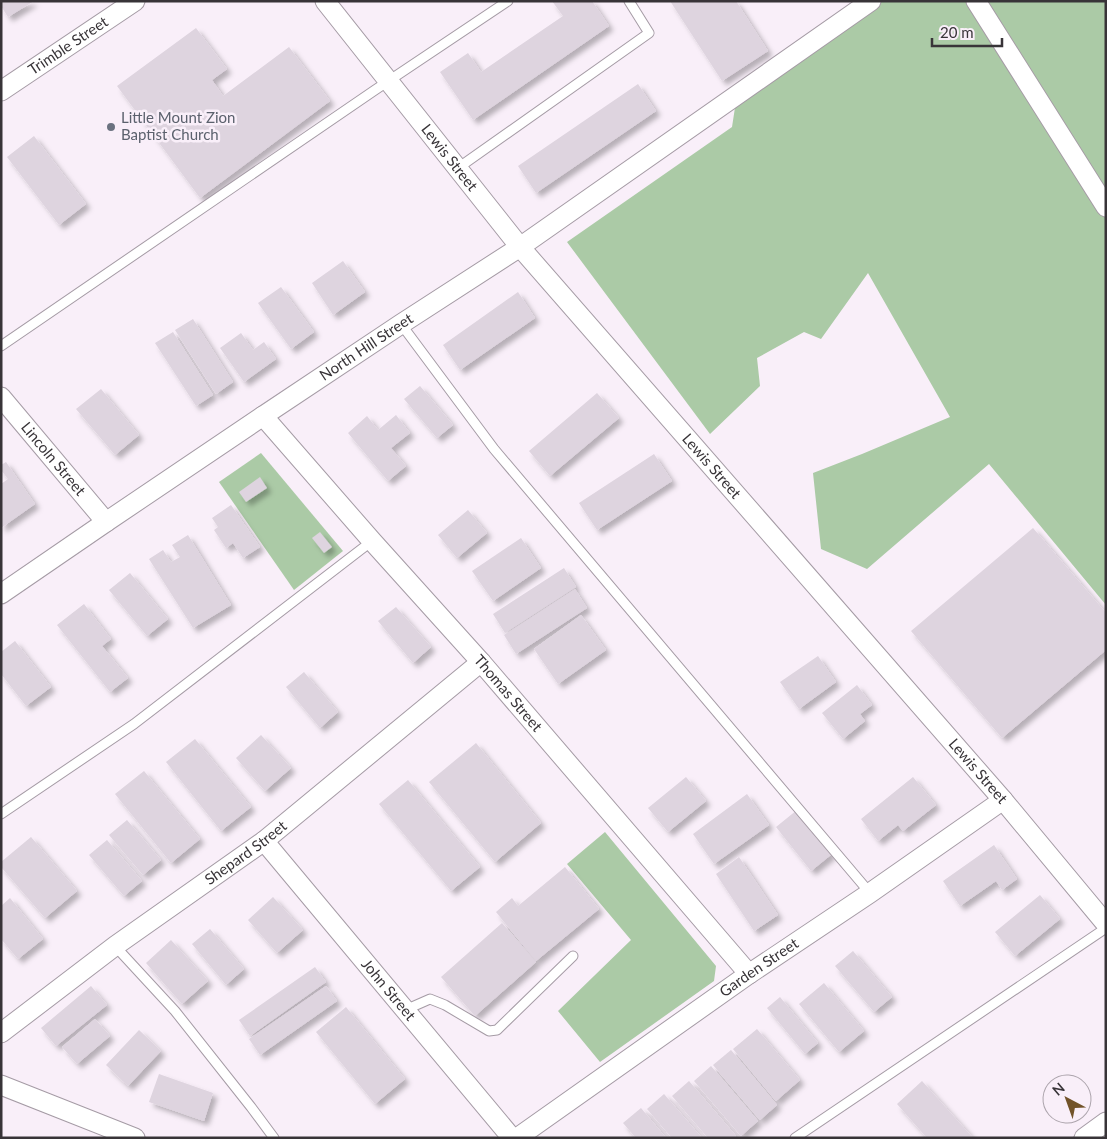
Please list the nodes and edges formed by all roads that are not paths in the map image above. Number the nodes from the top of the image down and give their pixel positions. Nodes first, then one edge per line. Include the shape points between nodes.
1 (135, 1) edge
2 (325, 1) edge
3 (508, 1) edge
4 (629, 1) edge
5 (871, 1) edge
6 (976, 1) edge
7 (388, 81) junction
8 (1, 91) edge
9 (458, 168) junction
10 (1106, 207) edge
11 (520, 247) junction
12 (401, 324) junction
13 (1, 346) edge
14 (1, 397) edge
15 (263, 416) junction
16 (106, 522) junction
17 (372, 542) junction
18 (1, 594) edge
19 (480, 662) junction
20 (1003, 800) junction
21 (1, 814) edge
22 (264, 841) junction
23 (870, 893) junction
24 (1106, 924) edge
25 (1106, 928) edge
26 (115, 946) junction
27 (573, 956) dead end
28 (748, 974) junction
29 (405, 1010) junction
30 (1, 1033) edge
31 (1, 1085) edge
32 (1106, 1122) edge
33 (135, 1138) edge
34 (274, 1138) edge
35 (512, 1138) edge
36 (517, 1138) edge
37 (795, 1138) edge
38 (1084, 1138) edge

1 - 8 street, Trimble Street
2 - 7 street, Lewis Street
3 - 7 lane
4 - 9 lane via 649,33
5 - 11 street, North Hill Street
6 - 10 street
7 - 9 street, Lewis Street
7 - 13 lane
9 - 11 street, Lewis Street
11 - 12 street, North Hill Street
11 - 20 street, Lewis Street
12 - 15 street, North Hill Street
12 - 23 lane via 494,449
14 - 16 street, Lincoln Street
15 - 16 street, North Hill Street
15 - 17 street, Thomas Street
16 - 18 street, North Hill Street
17 - 19 street, Thomas Street
17 - 21 lane via 134,724
19 - 22 street, Shepard Street
19 - 28 street, Thomas Street
20 - 23 street, Garden Street
20 - 24 street, Lewis Street
22 - 26 street, Shepard Street
22 - 29 street, John Street
23 - 28 street, Garden Street
25 - 37 lane
26 - 30 street, Shepard Street
26 - 34 lane via 175,1011
27 - 29 lane via 497,1030 489,1032 430,999
28 - 36 street, Garden Street
29 - 35 street, John Street
31 - 33 street
32 - 38 street

